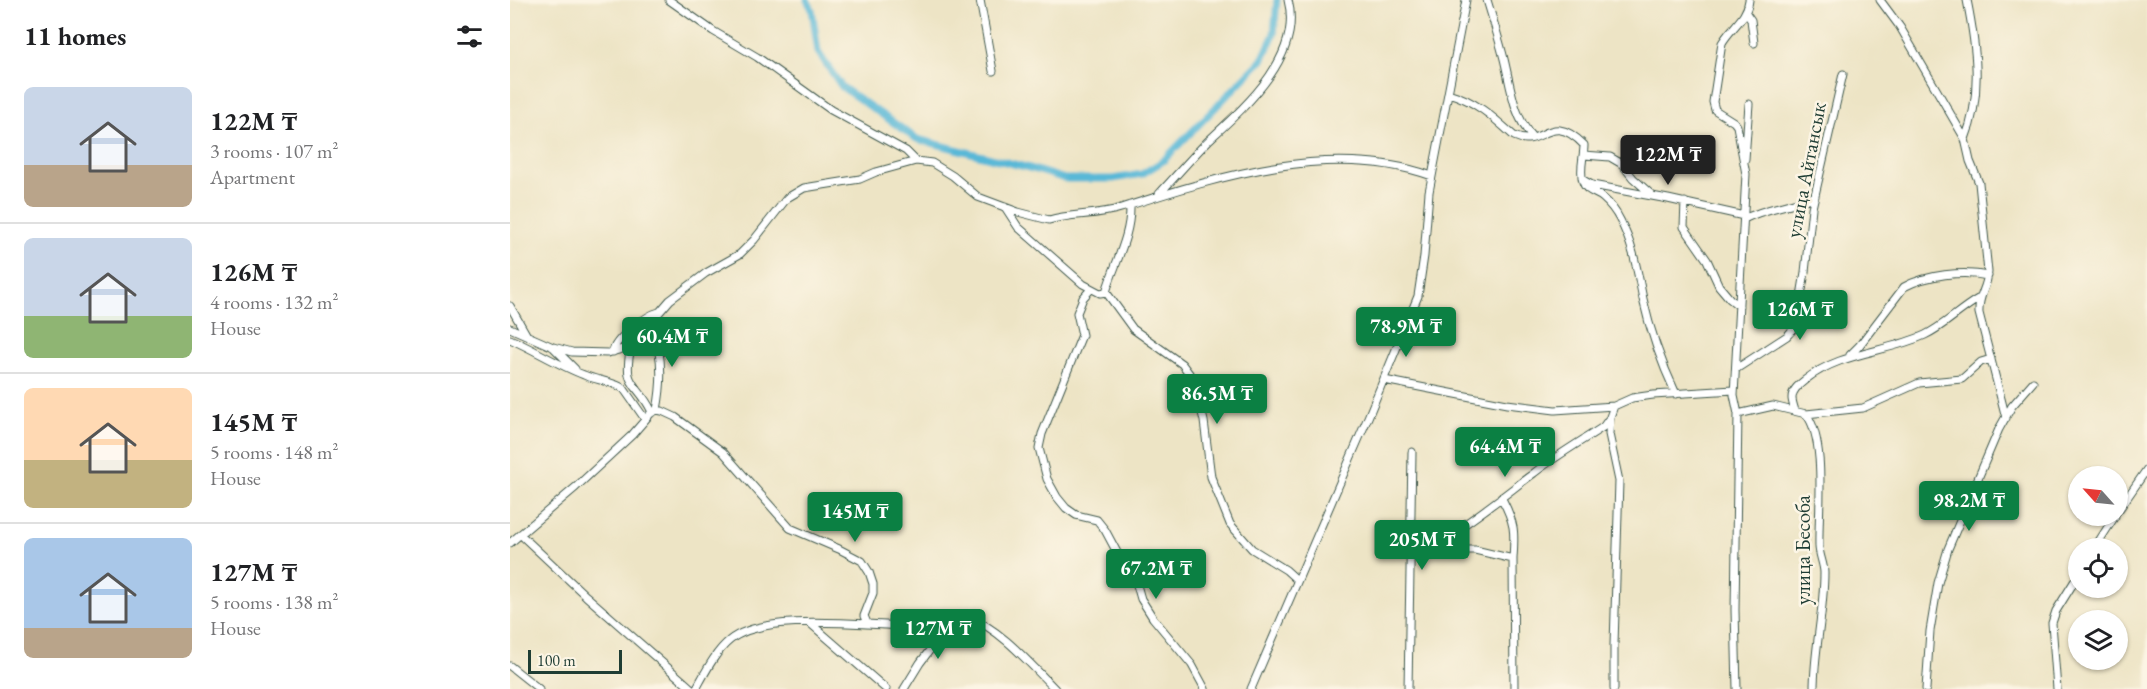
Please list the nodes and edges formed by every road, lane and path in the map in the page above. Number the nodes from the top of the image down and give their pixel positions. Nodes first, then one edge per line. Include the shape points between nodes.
1 (669, 0) edge
2 (980, 0) edge
3 (1288, 0) edge
4 (1466, 0) edge
5 (1487, 0) edge
6 (1749, 0) edge
7 (1880, 0) edge
8 (1967, 0) edge
9 (1746, 12) junction
10 (1754, 44) dead end
11 (993, 71) dead end
12 (1843, 74) dead end
13 (1448, 93) junction
14 (1749, 104) dead end
15 (1533, 138) junction
16 (1965, 139) junction
17 (1584, 155) junction
18 (916, 161) junction
19 (1744, 167) junction
20 (1432, 176) junction
21 (1583, 180) junction
22 (1158, 195) junction
23 (1653, 196) junction
24 (1815, 196) junction
25 (1685, 202) junction
26 (1130, 205) junction
27 (1005, 207) junction
28 (1744, 218) junction
29 (1988, 276) junction
30 (1091, 289) junction
31 (1106, 291) junction
32 (1978, 299) junction
33 (510, 306) edge
34 (1739, 306) junction
35 (659, 312) junction
36 (510, 328) edge
37 (652, 328) junction
38 (526, 334) junction
39 (510, 339) edge
40 (553, 347) junction
41 (631, 347) junction
42 (613, 352) junction
43 (1848, 357) junction
44 (1991, 359) junction
45 (1736, 369) junction
46 (578, 373) junction
47 (627, 374) junction
48 (1384, 380) junction
49 (2033, 382) dead end
50 (620, 385) junction
51 (1734, 390) junction
52 (1677, 394) junction
53 (1614, 406) junction
54 (655, 411) junction
55 (1795, 411) junction
56 (1738, 414) junction
57 (1806, 414) junction
58 (1610, 417) junction
59 (2006, 418) junction
60 (645, 419) junction
61 (1412, 452) dead end
62 (2147, 469) edge
63 (1501, 497) junction
64 (2128, 497) edge
65 (520, 534) junction
66 (510, 543) edge
67 (1414, 552) junction
68 (1514, 561) junction
69 (1297, 580) junction
70 (2068, 592) edge
71 (954, 618) junction
72 (867, 622) junction
73 (810, 623) junction
74 (510, 666) edge
75 (876, 681) junction
76 (539, 689) edge
77 (694, 689) edge
78 (869, 689) edge
79 (886, 689) edge
80 (904, 689) edge
81 (1055, 689) edge
82 (1205, 689) edge
83 (1251, 689) edge
84 (1408, 689) edge
85 (1514, 689) edge
86 (1614, 689) edge
87 (1737, 689) edge
88 (1814, 689) edge
89 (1926, 689) edge
90 (2057, 689) edge

1 - 18 street via 831,110 906,151
2 - 11 street
3 - 22 street via 1292,13 1290,32 1279,61 1239,114
4 - 13 street
5 - 15 street via 1516,110
6 - 9 street
7 - 16 street
8 - 16 street via 1976,62 1971,126
9 - 10 street
9 - 19 street via 1722,43 1713,102 1715,110 1737,126
12 - 24 street, улица Айтансык
13 - 15 street via 1486,111 1514,136
13 - 20 street
14 - 19 street
15 - 17 street via 1556,129 1567,131 1584,145
16 - 29 street via 1979,183
17 - 21 street
17 - 23 street via 1610,157 1622,164
18 - 27 street via 932,163 978,197
18 - 35 street via 860,179 804,188 787,198 740,254 706,273
19 - 28 street
20 - 22 street via 1367,161 1328,161 1253,172
20 - 48 street via 1421,285
21 - 23 street
21 - 52 street via 1587,189 1610,205 1630,241 1649,323
22 - 26 street
23 - 25 street
24 - 28 street
24 - 45 street, улица Айтансык via 1796,326
25 - 28 street
25 - 34 street via 1684,227 1719,286
26 - 27 street via 1049,220
26 - 31 street via 1126,239
27 - 30 street via 1018,227
28 - 34 street
29 - 32 street
29 - 43 street via 1951,274 1904,287
30 - 31 street
30 - 82 street via 1077,313 1082,336 1042,434 1039,448 1047,479 1066,508 1096,520 1105,530 1141,599 1192,665
31 - 69 street via 1133,329 1182,364 1194,380 1211,477 1230,524 1252,549
32 - 43 street via 1927,334
32 - 44 street
33 - 38 street
34 - 45 street
35 - 37 street
35 - 42 street via 651,314 617,342
36 - 38 street
37 - 41 street via 646,338
37 - 54 street via 661,387
38 - 40 street
39 - 46 street
40 - 42 street via 572,352
40 - 46 street
41 - 42 street
41 - 47 street
43 - 55 street via 1817,370 1794,390
44 - 57 street via 1981,362 1962,379 1919,383 1863,408
44 - 59 street
45 - 51 street
46 - 50 street
47 - 50 street
47 - 54 street
48 - 53 street via 1555,410
48 - 69 street
49 - 59 street
50 - 60 street
51 - 52 street
51 - 56 street
52 - 53 street via 1632,398
53 - 58 street
54 - 60 street
54 - 72 street via 675,417 723,452 790,528 862,561 873,584 864,616
55 - 56 street via 1773,406
55 - 57 street
56 - 87 street
57 - 88 street, улица Бесоба via 1812,421 1820,459 1819,549 1824,571
58 - 63 street via 1603,427
58 - 86 street via 1609,434 1619,481
59 - 89 street via 1948,549 1930,631
60 - 65 street via 576,487
61 - 67 street
62 - 64 street
63 - 67 street
63 - 68 street via 1515,530
65 - 66 street
65 - 77 street
67 - 68 street via 1442,555 1475,550
67 - 84 street
68 - 85 street
69 - 83 street
70 - 90 street via 2052,623
71 - 72 street via 907,626
71 - 80 street
71 - 81 street via 964,615 983,622
72 - 73 street
73 - 75 street
73 - 77 street via 751,628 730,640
74 - 76 street
75 - 78 street
75 - 79 street

